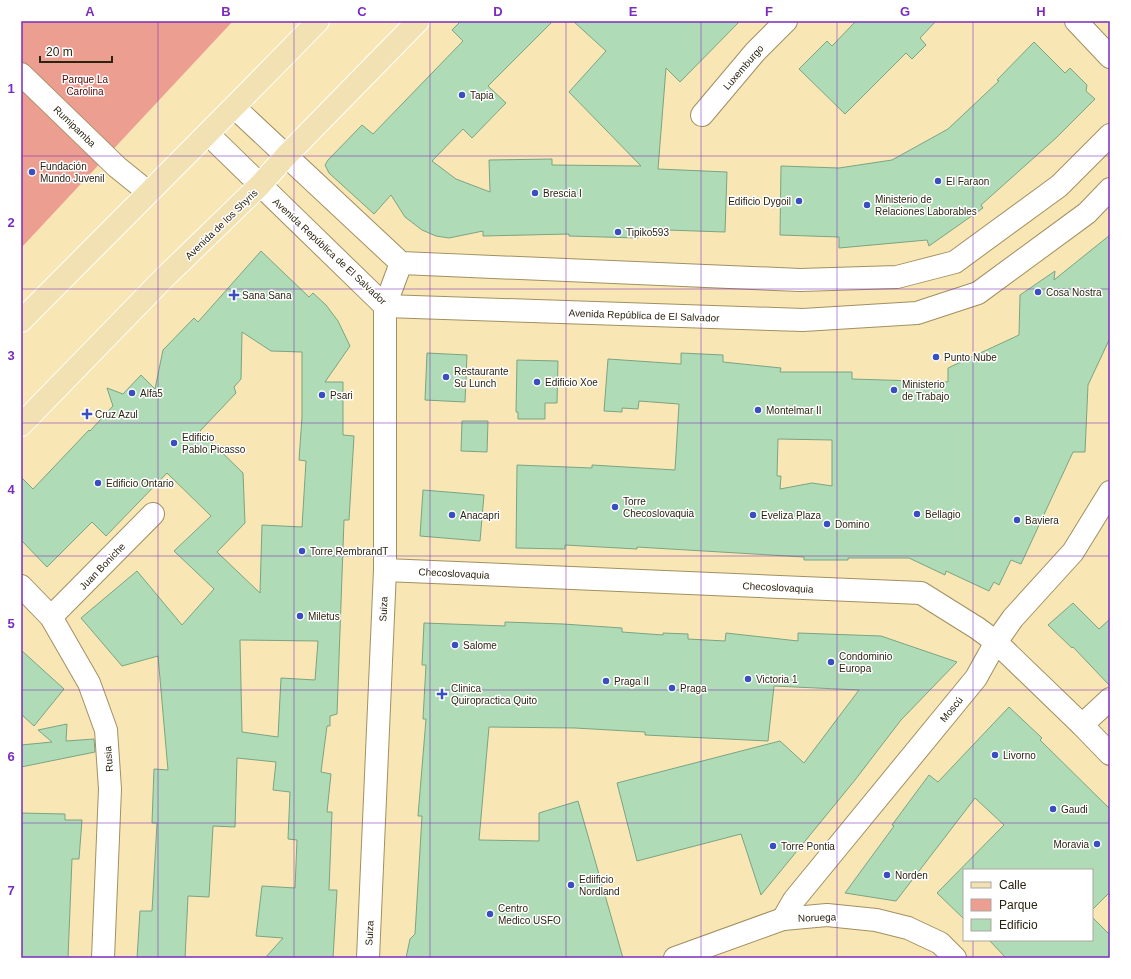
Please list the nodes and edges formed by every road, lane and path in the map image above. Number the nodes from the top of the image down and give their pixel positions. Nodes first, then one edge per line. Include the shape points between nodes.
1 (318, 21) edge
2 (418, 21) edge
3 (786, 21) edge
4 (1076, 21) edge
5 (1110, 57) edge
6 (21, 74) edge
7 (234, 107) junction
8 (702, 115) dead end
9 (208, 134) junction
10 (1110, 135) edge
11 (286, 156) junction
12 (260, 185) junction
13 (1110, 189) edge
14 (148, 192) junction
15 (401, 263) junction
16 (385, 306) junction
17 (21, 321) edge
18 (21, 425) edge
19 (1110, 492) edge
20 (153, 514) dead end
21 (385, 570) junction
22 (21, 586) edge
23 (51, 618) junction
24 (996, 642) junction
25 (1110, 699) edge
26 (1082, 725) junction
27 (1110, 754) edge
28 (783, 919) junction
29 (102, 958) edge
30 (368, 958) edge
31 (675, 958) edge
32 (955, 958) edge

1 - 7 main road
2 - 11 main road, Avenida de los Shyris
3 - 8 street, Luxemburgo via 755,52
4 - 5 street
6 - 14 street, Rumipamba via 117,167
7 - 9 main road
7 - 11 street
9 - 12 street, Avenida República de El Salvador
9 - 14 main road
10 - 15 street via 1059,186 955,262 897,277 800,280
11 - 12 main road, Avenida de los Shyris
11 - 15 street
12 - 16 street, Avenida República de El Salvador
12 - 18 main road, Avenida de los Shyris via 163,279
13 - 16 street, Avenida República de El Salvador via 1086,213 978,293 917,313 803,320
14 - 17 main road
15 - 16 street, Suiza
16 - 21 street, Suiza
19 - 24 street, Moscú via 1073,552 1013,618
20 - 23 street, Juan Boniche
21 - 24 street, Checoslovaquia via 921,593
21 - 30 street, Suiza
22 - 23 street, Rusia
23 - 29 street, Rusia via 89,683 106,730 110,789
24 - 26 street, Checoslovaquia
24 - 28 street, Moscú via 976,678 794,900
25 - 26 street
26 - 27 street, Checoslovaquia
28 - 31 street, Noruega
28 - 32 street, Noruega via 827,915 876,920 908,928 940,943

